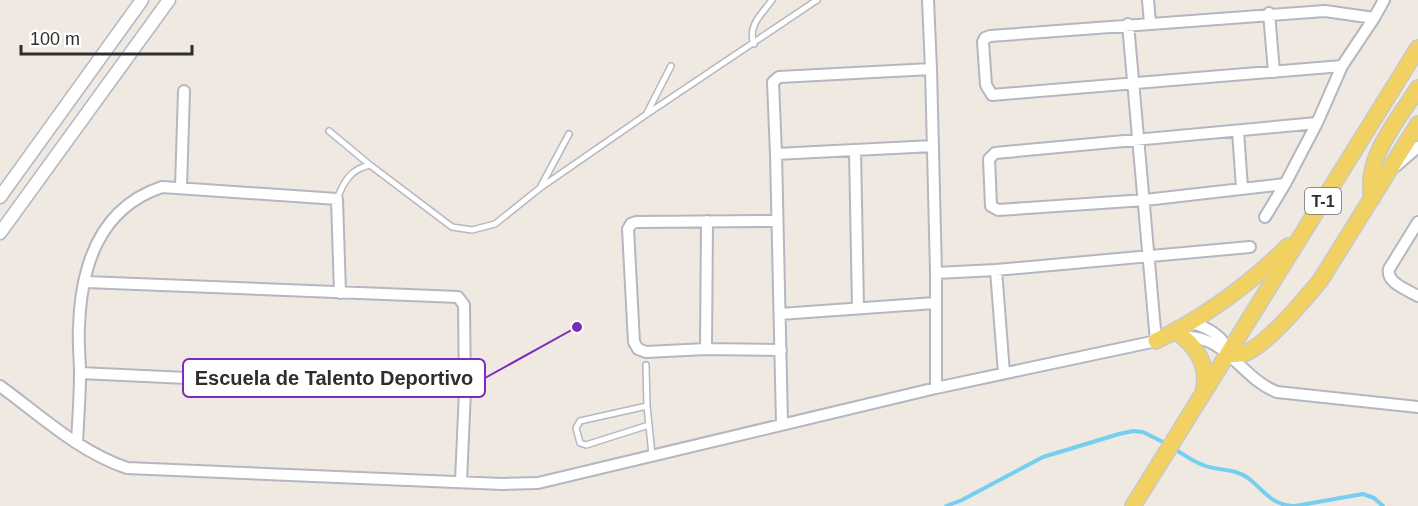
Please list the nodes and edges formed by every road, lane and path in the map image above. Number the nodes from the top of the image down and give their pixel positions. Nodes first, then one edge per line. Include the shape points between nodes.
1 (142, 0) edge
2 (169, 0) edge
3 (772, 0) edge
4 (818, 0) edge
5 (928, 0) edge
6 (1148, 0) edge
7 (1384, 0) edge
8 (1269, 13) junction
9 (1374, 18) junction
10 (1150, 23) junction
11 (1128, 24) junction
12 (754, 44) junction
13 (1418, 48) edge
14 (671, 66) dead end
15 (1342, 66) junction
16 (931, 69) junction
17 (1274, 72) junction
18 (1133, 84) junction
19 (1418, 88) edge
20 (184, 91) dead end
21 (647, 114) junction
22 (1317, 123) junction
23 (1418, 124) edge
24 (329, 131) dead end
25 (1238, 131) junction
26 (568, 134) dead end
27 (1140, 141) junction
28 (933, 146) junction
29 (1418, 147) edge
30 (855, 150) junction
31 (776, 154) junction
32 (370, 165) junction
33 (1389, 172) junction
34 (1285, 184) junction
35 (181, 187) junction
36 (540, 188) junction
37 (1242, 188) junction
38 (0, 197) edge
39 (337, 199) junction
40 (1372, 199) junction
41 (1145, 200) junction
42 (1265, 217) dead end
43 (707, 221) junction
44 (777, 221) junction
45 (1418, 222) edge
46 (1306, 227) junction
47 (0, 233) edge
48 (1250, 247) dead end
49 (1149, 257) junction
50 (996, 270) junction
51 (936, 273) junction
52 (86, 282) junction
53 (340, 292) junction
54 (1418, 296) edge
55 (935, 303) junction
56 (858, 308) junction
57 (780, 314) junction
58 (1192, 323) junction
59 (1183, 337) junction
60 (1156, 340) junction
61 (706, 349) junction
62 (781, 350) junction
63 (1229, 354) junction
64 (646, 364) dead end
65 (80, 373) junction
66 (1004, 373) junction
67 (0, 386) edge
68 (936, 388) junction
69 (465, 391) junction
70 (1201, 398) junction
71 (647, 406) junction
72 (1418, 407) edge
73 (649, 424) junction
74 (782, 424) junction
75 (77, 443) junction
76 (652, 455) junction
77 (461, 481) junction
78 (1133, 506) edge

1 - 38 street
2 - 47 street
3 - 12 lane via 752,27
4 - 12 lane
5 - 16 street
6 - 10 street
7 - 9 street
8 - 9 street via 1325,11
8 - 10 street
8 - 17 street
9 - 15 street
10 - 11 street
11 - 18 street
11 - 18 street via 990,36 983,42 986,86 992,95
12 - 21 lane
13 - 46 main road, T-1
14 - 21 lane
15 - 17 street
15 - 22 street
16 - 28 street
16 - 31 street via 779,77 773,82
17 - 18 street
18 - 27 street
19 - 40 main road via 1374,160 1370,179
20 - 35 street
21 - 36 lane
22 - 25 street
22 - 34 street
23 - 33 main road, T-1
24 - 32 lane
25 - 27 street
25 - 37 street
26 - 36 lane
27 - 41 street
27 - 41 street via 995,153 989,159 991,206 998,210
28 - 30 street
28 - 51 street
29 - 33 street
30 - 31 street
30 - 56 street
31 - 44 street
32 - 36 lane via 453,227 472,230 495,224
32 - 39 lane via 349,175
33 - 40 main road, T-1
34 - 37 street
34 - 42 street
35 - 39 street
35 - 52 street via 147,192 121,209 106,227 90,258
37 - 41 street
39 - 53 street
40 - 63 main road, T-1 via 1332,263 1303,300 1258,345 1240,355
41 - 49 street
43 - 44 street
43 - 61 street
43 - 61 street via 636,222 628,228 634,342 638,349
44 - 57 street
45 - 54 street via 1388,274
46 - 58 main road via 1242,287
46 - 63 main road, T-1
48 - 49 street
49 - 50 street
49 - 60 street
50 - 51 street
50 - 66 street
51 - 55 street
52 - 53 street
52 - 65 street via 79,328
53 - 69 street via 458,297 464,305
55 - 56 street
55 - 68 street
56 - 57 street
57 - 62 street
58 - 60 main road
58 - 63 street via 1220,337
59 - 60 street
59 - 63 street via 1200,338
59 - 70 main road via 1203,364
60 - 66 street
61 - 62 street
62 - 74 street
63 - 70 main road, T-1
63 - 72 street via 1268,389 1277,392
64 - 71 lane
65 - 69 street
65 - 75 street
66 - 68 street
67 - 75 street
68 - 74 street
69 - 77 street
70 - 78 main road, T-1
71 - 73 lane
71 - 73 lane via 580,421 576,428 580,443 586,445
73 - 76 lane
74 - 76 street
75 - 77 street via 127,468
76 - 77 street via 538,483

